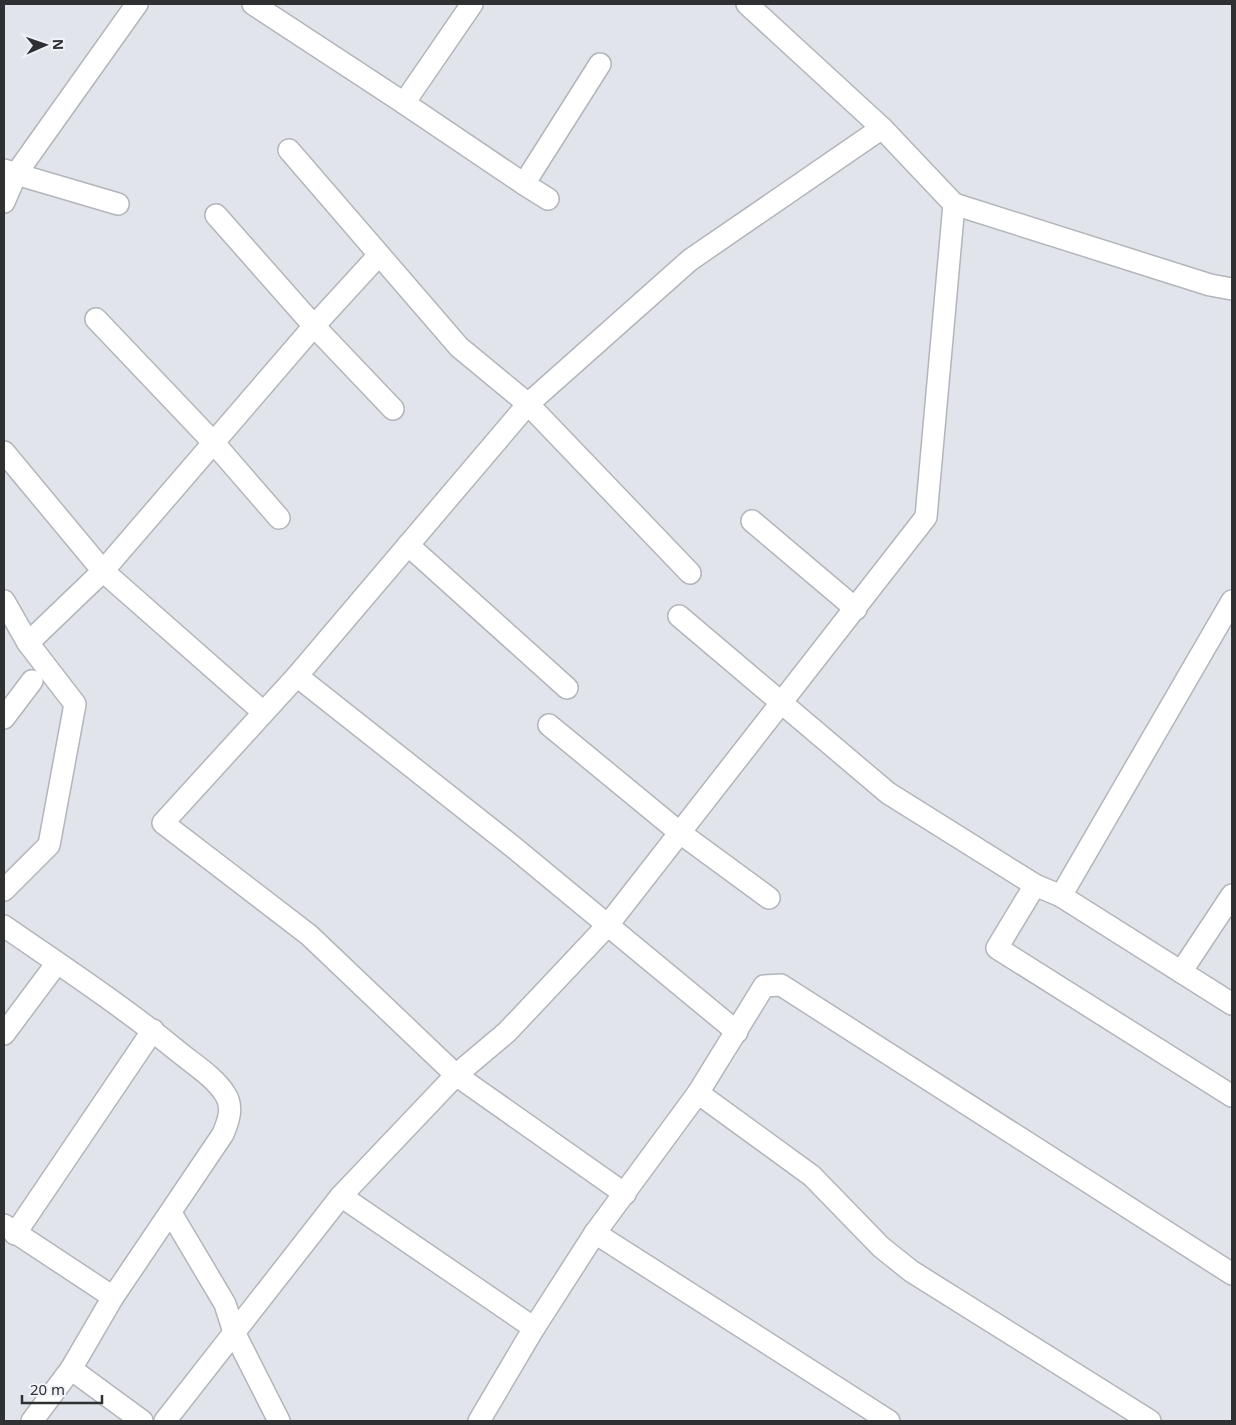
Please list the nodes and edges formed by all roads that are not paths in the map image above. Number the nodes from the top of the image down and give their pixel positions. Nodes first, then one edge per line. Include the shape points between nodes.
1 (137, 4) edge
2 (253, 4) edge
3 (472, 4) edge
4 (747, 4) edge
5 (600, 64) dead end
6 (404, 102) junction
7 (882, 128) junction
8 (289, 150) dead end
9 (10, 172) edge
10 (524, 184) junction
11 (548, 199) dead end
12 (4, 202) edge
13 (118, 204) dead end
14 (954, 204) junction
15 (216, 215) dead end
16 (379, 255) junction
17 (1232, 289) edge
18 (96, 319) dead end
19 (314, 326) junction
20 (528, 404) junction
21 (393, 410) dead end
22 (213, 442) junction
23 (4, 452) edge
24 (279, 518) dead end
25 (752, 521) dead end
26 (408, 545) junction
27 (103, 572) junction
28 (690, 573) dead end
29 (4, 601) edge
30 (1232, 601) edge
31 (856, 609) junction
32 (679, 616) dead end
33 (28, 643) junction
34 (297, 676) junction
35 (32, 681) dead end
36 (567, 688) dead end
37 (781, 701) junction
38 (263, 712) junction
39 (4, 718) edge
40 (549, 725) dead end
41 (679, 832) junction
42 (1035, 886) junction
43 (4, 890) edge
44 (1232, 895) edge
45 (1061, 896) junction
46 (769, 898) dead end
47 (4, 926) edge
48 (607, 926) junction
49 (57, 963) junction
50 (1181, 972) junction
51 (1232, 1004) edge
52 (152, 1030) junction
53 (736, 1032) junction
54 (4, 1034) edge
55 (456, 1075) junction
56 (698, 1093) junction
57 (1232, 1096) edge
58 (624, 1194) junction
59 (341, 1196) junction
60 (171, 1213) junction
61 (9, 1230) edge
62 (595, 1233) junction
63 (1232, 1274) edge
64 (112, 1297) junction
65 (534, 1328) junction
66 (234, 1332) junction
67 (71, 1369) junction
68 (32, 1421) edge
69 (142, 1421) edge
70 (165, 1421) edge
71 (279, 1421) edge
72 (479, 1421) edge
73 (889, 1421) edge
74 (1150, 1421) edge

1 - 9 street
2 - 6 street
3 - 6 street
4 - 7 street
5 - 10 street
6 - 10 street
7 - 14 street
7 - 20 street via 690,260
8 - 16 street
9 - 12 street
9 - 13 street
10 - 11 street
14 - 17 street via 1210,285
14 - 31 street via 926,516
15 - 19 street
16 - 19 street
16 - 20 street via 459,347
18 - 22 street
19 - 21 street
19 - 22 street
20 - 26 street
20 - 28 street
22 - 24 street
22 - 27 street
23 - 27 street
25 - 31 street
26 - 34 street
26 - 36 street
27 - 33 street
27 - 38 street
29 - 33 street
30 - 45 street
31 - 37 street
32 - 37 street
33 - 43 street via 75,704 49,845
34 - 38 street
34 - 48 street via 512,846
35 - 39 street
37 - 41 street
37 - 42 street via 888,793
38 - 55 street via 163,823 309,935
40 - 41 street
41 - 46 street
41 - 48 street
42 - 45 street
42 - 57 street via 997,948
44 - 50 street
45 - 50 street
47 - 49 street
48 - 53 street
48 - 55 street via 506,1032
49 - 52 street
49 - 54 street
50 - 51 street
52 - 60 street via 212,1079 226,1095 230,1106 223,1134
52 - 61 street
53 - 56 street
53 - 63 street via 764,986 781,985
55 - 58 street
55 - 59 street
56 - 58 street
56 - 74 street via 812,1176 881,1247 911,1271
58 - 62 street
59 - 65 street
59 - 66 street
60 - 64 street
60 - 66 street via 225,1304
61 - 64 street
62 - 65 street
62 - 73 street
64 - 67 street
65 - 72 street
66 - 70 street
66 - 71 street
67 - 68 street
67 - 69 street

